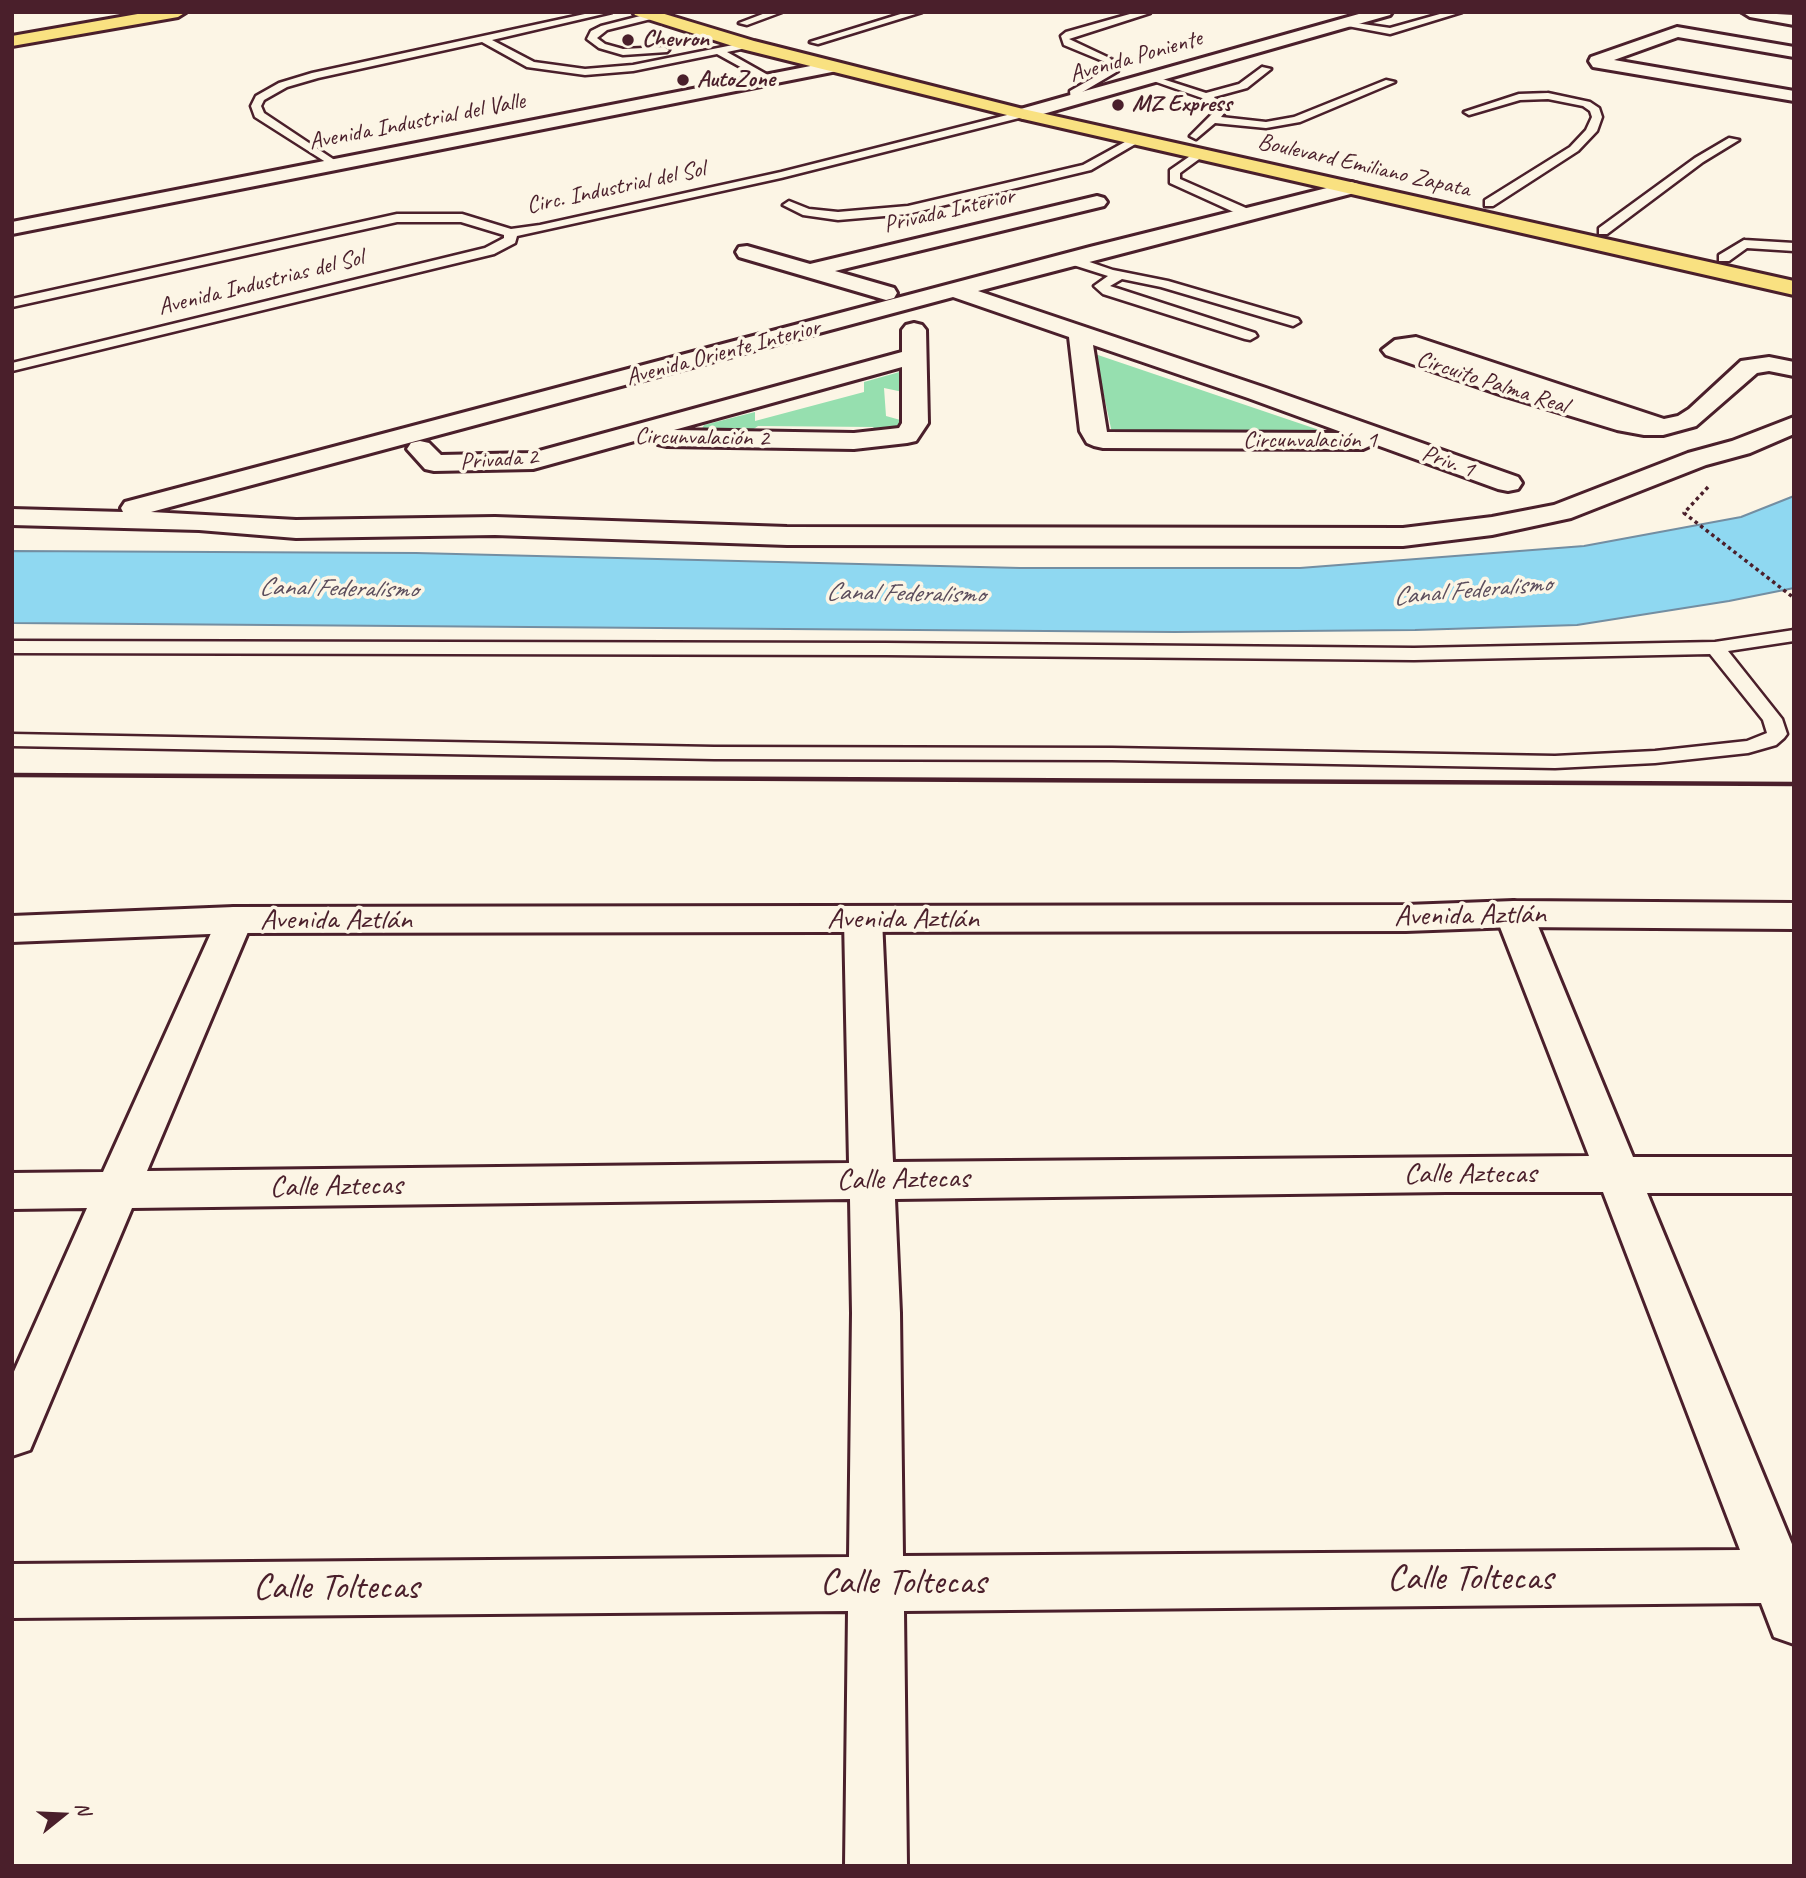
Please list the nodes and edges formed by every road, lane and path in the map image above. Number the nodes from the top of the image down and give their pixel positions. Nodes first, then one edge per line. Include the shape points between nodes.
1 (178, 12) edge
2 (608, 12) edge
3 (778, 12) edge
4 (918, 12) edge
5 (1384, 12) edge
6 (1458, 12) edge
7 (1750, 12) edge
8 (1145, 13) edge
9 (647, 14) edge
10 (713, 14) edge
11 (1794, 20) edge
12 (744, 23) junction
13 (1342, 24) junction
14 (778, 32) dead end
15 (483, 39) junction
16 (12, 41) edge
17 (808, 41) joint
18 (721, 45) junction
19 (1794, 52) edge
20 (831, 67) junction
21 (1266, 69) dead end
22 (1150, 78) junction
23 (770, 79) junction
24 (1390, 82) dead end
25 (1206, 96) junction
26 (1794, 96) edge
27 (1067, 102) junction
28 (1469, 112) dead end
29 (1023, 114) junction
30 (1214, 120) junction
31 (1138, 139) junction
32 (1733, 140) dead end
33 (1198, 145) junction
34 (332, 163) junction
35 (1351, 188) junction
36 (1097, 202) dead end
37 (1489, 203) junction
38 (789, 205) dead end
39 (1251, 215) junction
40 (1032, 218) junction
41 (12, 228) edge
42 (1603, 231) junction
43 (510, 233) junction
44 (1794, 247) edge
45 (747, 251) dead end
46 (1098, 253) junction
47 (1724, 258) junction
48 (1072, 260) junction
49 (812, 270) junction
50 (1794, 274) edge
51 (1120, 275) junction
52 (1794, 288) edge
53 (956, 291) junction
54 (886, 293) dead end
55 (12, 303) edge
56 (912, 303) junction
57 (1293, 322) dead end
58 (1080, 334) junction
59 (1250, 336) dead end
60 (914, 356) junction
61 (12, 367) edge
62 (1794, 369) edge
63 (1516, 384) dead end
64 (1794, 425) edge
65 (623, 437) junction
66 (1390, 441) junction
67 (420, 449) dead end
68 (1508, 483) dead end
69 (1684, 513) dead end
70 (12, 517) edge
71 (94, 521) junction
72 (1794, 598) edge
73 (1794, 635) edge
74 (12, 647) edge
75 (1716, 648) junction
76 (12, 740) edge
77 (1514, 914) junction
78 (1794, 916) edge
79 (863, 919) junction
80 (234, 920) junction
81 (12, 929) edge
82 (1618, 1175) junction
83 (1794, 1175) edge
84 (871, 1180) junction
85 (118, 1189) junction
86 (12, 1191) edge
87 (12, 1433) edge
88 (876, 1583) junction
89 (1788, 1590) edge
90 (12, 1591) edge
91 (876, 1866) edge

1 - 16 main road
2 - 15 lane
3 - 12 lane
4 - 17 lane
5 - 13 street, Avenida Poniente
6 - 13 lane via 1390,31
7 - 11 street
8 - 27 lane via 1064,38 1115,63 1114,69
9 - 18 main road, Boulevard Emiliano Zapata
9 - 18 lane via 604,28 592,39 610,49 637,52
10 - 12 main road
12 - 14 main road
13 - 22 street, Avenida Poniente
15 - 18 lane via 531,65 570,71 618,70
15 - 34 lane via 316,75 260,98 256,106 259,115
17 - 27 main road, Boulevard Emiliano Zapata
18 - 20 main road, Boulevard Emiliano Zapata via 747,45
18 - 23 lane
19 - 26 street via 1677,32 1597,61
20 - 23 street, Avenida Industrial del Valle
20 - 29 main road, Boulevard Emiliano Zapata
21 - 25 lane via 1242,86
22 - 25 lane
22 - 27 street, Avenida Poniente
23 - 34 street, Avenida Industrial del Valle
24 - 30 lane via 1296,120 1266,125
25 - 30 lane via 1220,112
27 - 29 street, Avenida Poniente
27 - 33 main road, Boulevard Emiliano Zapata
28 - 37 lane via 1519,97 1548,96 1586,104 1597,117 1574,149
29 - 31 main road, Boulevard Emiliano Zapata
29 - 43 lane, Circ. Industrial del Sol via 768,177
30 - 33 lane
31 - 33 main road, Boulevard Emiliano Zapata
31 - 38 lane via 1087,168 908,210 838,216
32 - 42 lane
33 - 35 main road, Boulevard Emiliano Zapata
33 - 37 main road, Boulevard Emiliano Zapata
33 - 39 lane via 1174,172 1174,181
34 - 41 street, Avenida Industrial del Valle
35 - 39 street, Avenida Oriente Interior
35 - 52 main road, Boulevard Emiliano Zapata
36 - 40 street, Privada Interior
37 - 42 main road, Boulevard Emiliano Zapata
39 - 46 street, Avenida Oriente Interior
40 - 46 street
40 - 49 street, Privada Interior
42 - 47 main road, Boulevard Emiliano Zapata
43 - 55 lane, Circ. Industrial del Sol via 462,218 397,218
43 - 61 lane, Avenida Industrias del Sol via 511,240 489,251
44 - 47 lane via 1744,244
45 - 49 street
46 - 48 street, Avenida Oriente Interior
47 - 50 main road, Boulevard Emiliano Zapata
48 - 51 lane
48 - 53 street, Avenida Oriente Interior
49 - 54 street
51 - 57 lane
51 - 59 lane via 1101,286
53 - 56 street, Avenida Oriente Interior
53 - 58 street, Circunvalación 1
56 - 60 street, Circunvalación 2
56 - 71 street, Avenida Oriente Interior
58 - 66 street, Circunvalación 1
58 - 66 street, Circunvalación 1 via 1093,431 1103,440
60 - 65 street, Circunvalación 2
60 - 65 street, Circunvalación 2 via 914,428 899,438
62 - 63 street, Circuito Palma Real via 1751,366 1698,414 1663,427
64 - 71 street via 1561,512 1403,537 787,536 495,526 296,529
65 - 67 street, Privada 2 via 519,463 434,463
66 - 68 street, Priv. 1
69 - 72 path
70 - 71 street
73 - 75 lane
74 - 75 lane via 1414,654
75 - 76 lane via 1772,719 1777,734 1769,741 1655,757 1555,762
77 - 78 street, Avenida Aztlán
77 - 79 street, Avenida Aztlán
77 - 82 street
79 - 80 street, Avenida Aztlán
79 - 84 street
80 - 81 street, Avenida Aztlán
80 - 85 street
82 - 83 street, Calle Aztecas
82 - 84 street, Calle Aztecas
82 - 89 street
84 - 85 street, Calle Aztecas
84 - 88 street
85 - 86 street, Calle Aztecas
85 - 87 street
88 - 89 street, Calle Toltecas
88 - 90 street, Calle Toltecas
88 - 91 street

